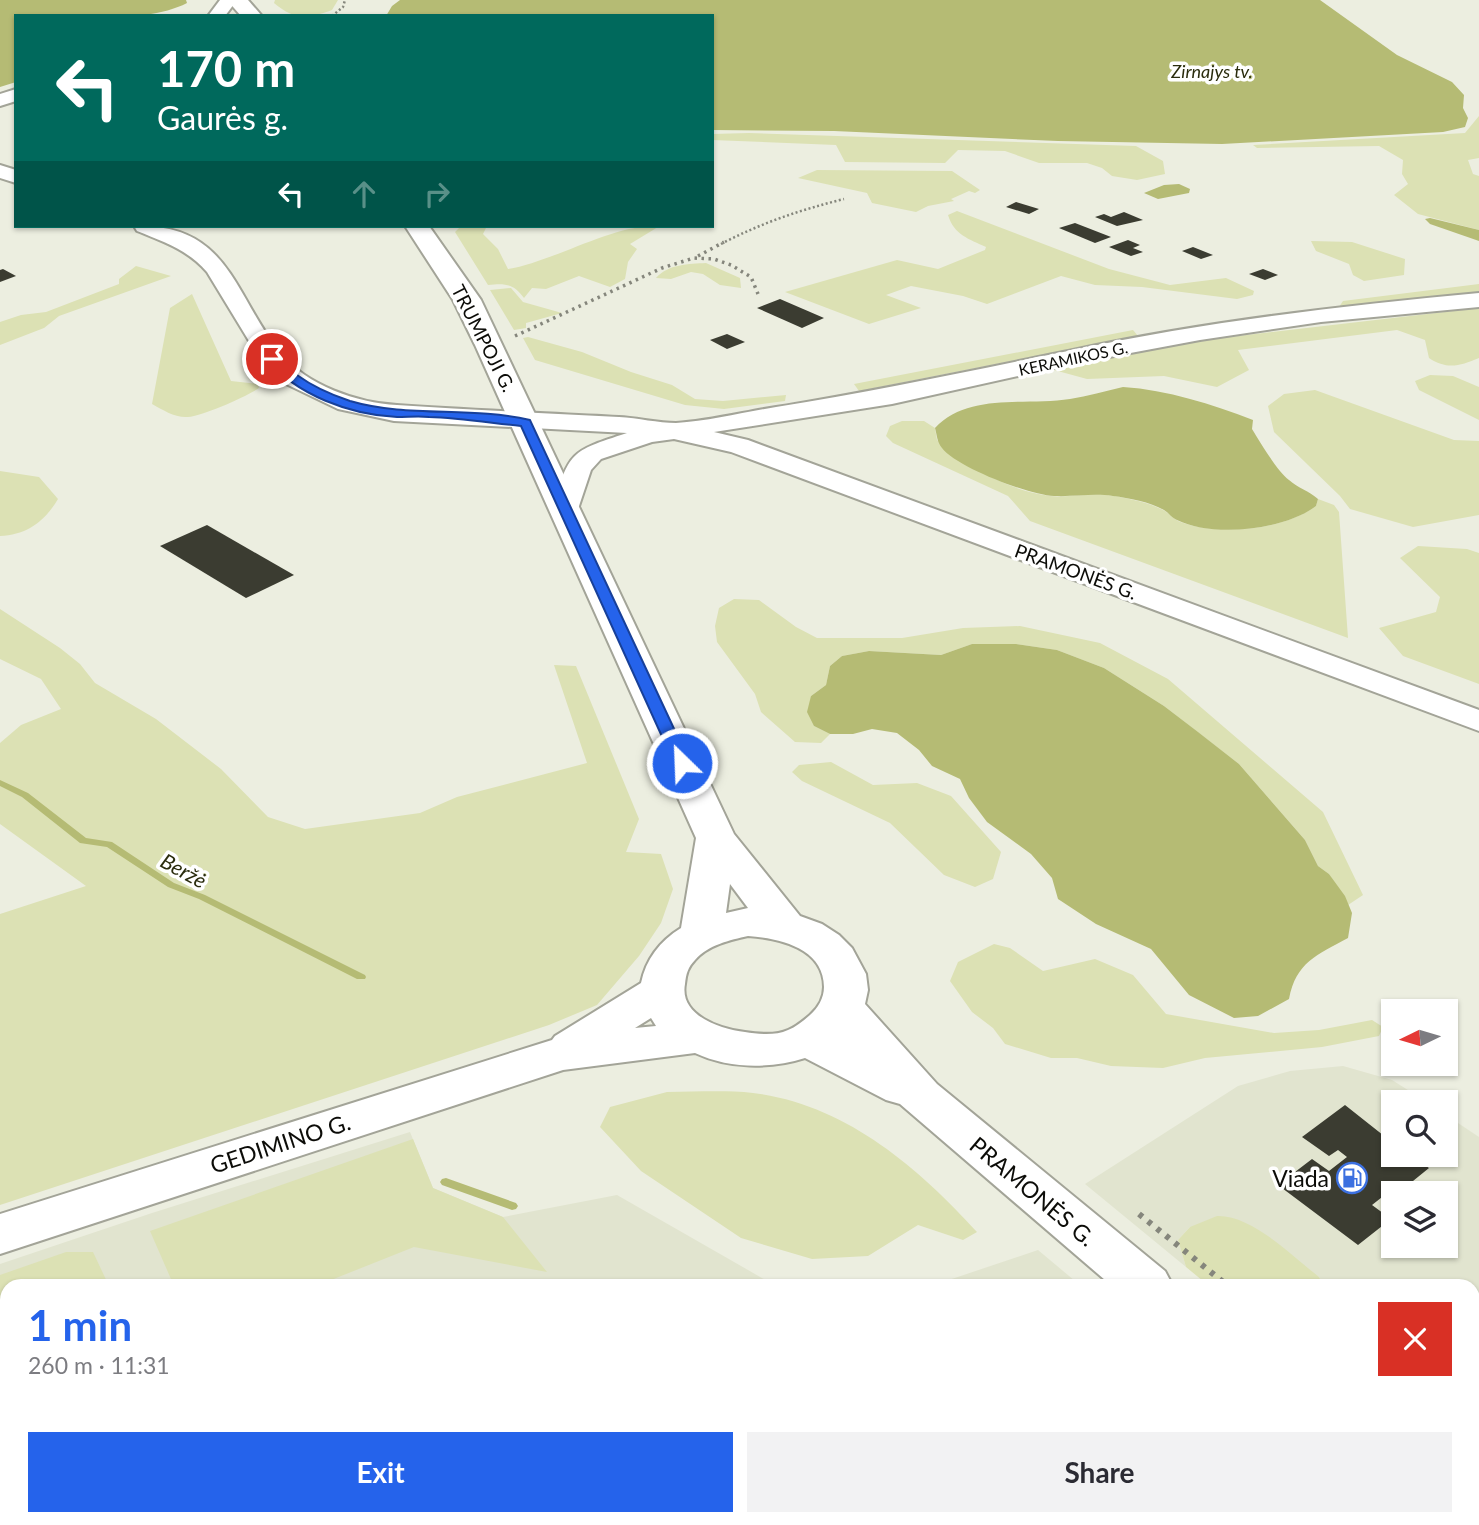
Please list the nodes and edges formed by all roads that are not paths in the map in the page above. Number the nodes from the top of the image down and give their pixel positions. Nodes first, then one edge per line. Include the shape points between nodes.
1 (229, 0) edge
2 (237, 0) edge
3 (218, 14) edge
4 (250, 14) edge
5 (150, 228) edge
6 (418, 228) edge
7 (1479, 300) edge
8 (670, 430) junction
9 (530, 432) junction
10 (628, 440) junction
11 (566, 509) junction
12 (1479, 721) edge
13 (716, 838) junction
14 (785, 926) junction
15 (702, 932) junction
16 (660, 992) junction
17 (843, 1008) junction
18 (695, 1037) junction
19 (807, 1041) junction
20 (561, 1054) junction
21 (920, 1096) junction
22 (0, 1234) edge
23 (1138, 1279) edge

1 - 3 street
2 - 4 main road
5 - 9 street via 205,255 272,359 293,378 322,394 462,436
6 - 9 main road, TRUMPOJI G. via 467,300
7 - 8 street, KERAMIKOS G. via 1200,333 892,396
8 - 9 street, PRAMONĖS G. via 622,425
8 - 10 street, PRAMONĖS G.
8 - 12 street, PRAMONĖS G. via 739,446
9 - 10 street, PRAMONĖS G.
9 - 11 main road, TRUMPOJI G.
10 - 11 street, PRAMONĖS G. via 592,453 578,468
11 - 13 main road, TRUMPOJI G.
13 - 14 main road, TRUMPOJI G.
13 - 15 main road
14 - 15 main road via 748,922
14 - 17 main road via 833,953 848,988
15 - 16 main road via 682,944 664,966
16 - 18 main road via 671,1017
16 - 20 main road, GEDIMINO G.
17 - 19 main road via 829,1026
17 - 21 main road, PRAMONĖS G.
18 - 19 main road via 729,1049 767,1051
18 - 20 main road, GEDIMINO G.
19 - 21 main road, PRAMONĖS G.
20 - 22 main road, GEDIMINO G.
21 - 23 main road, PRAMONĖS G.

